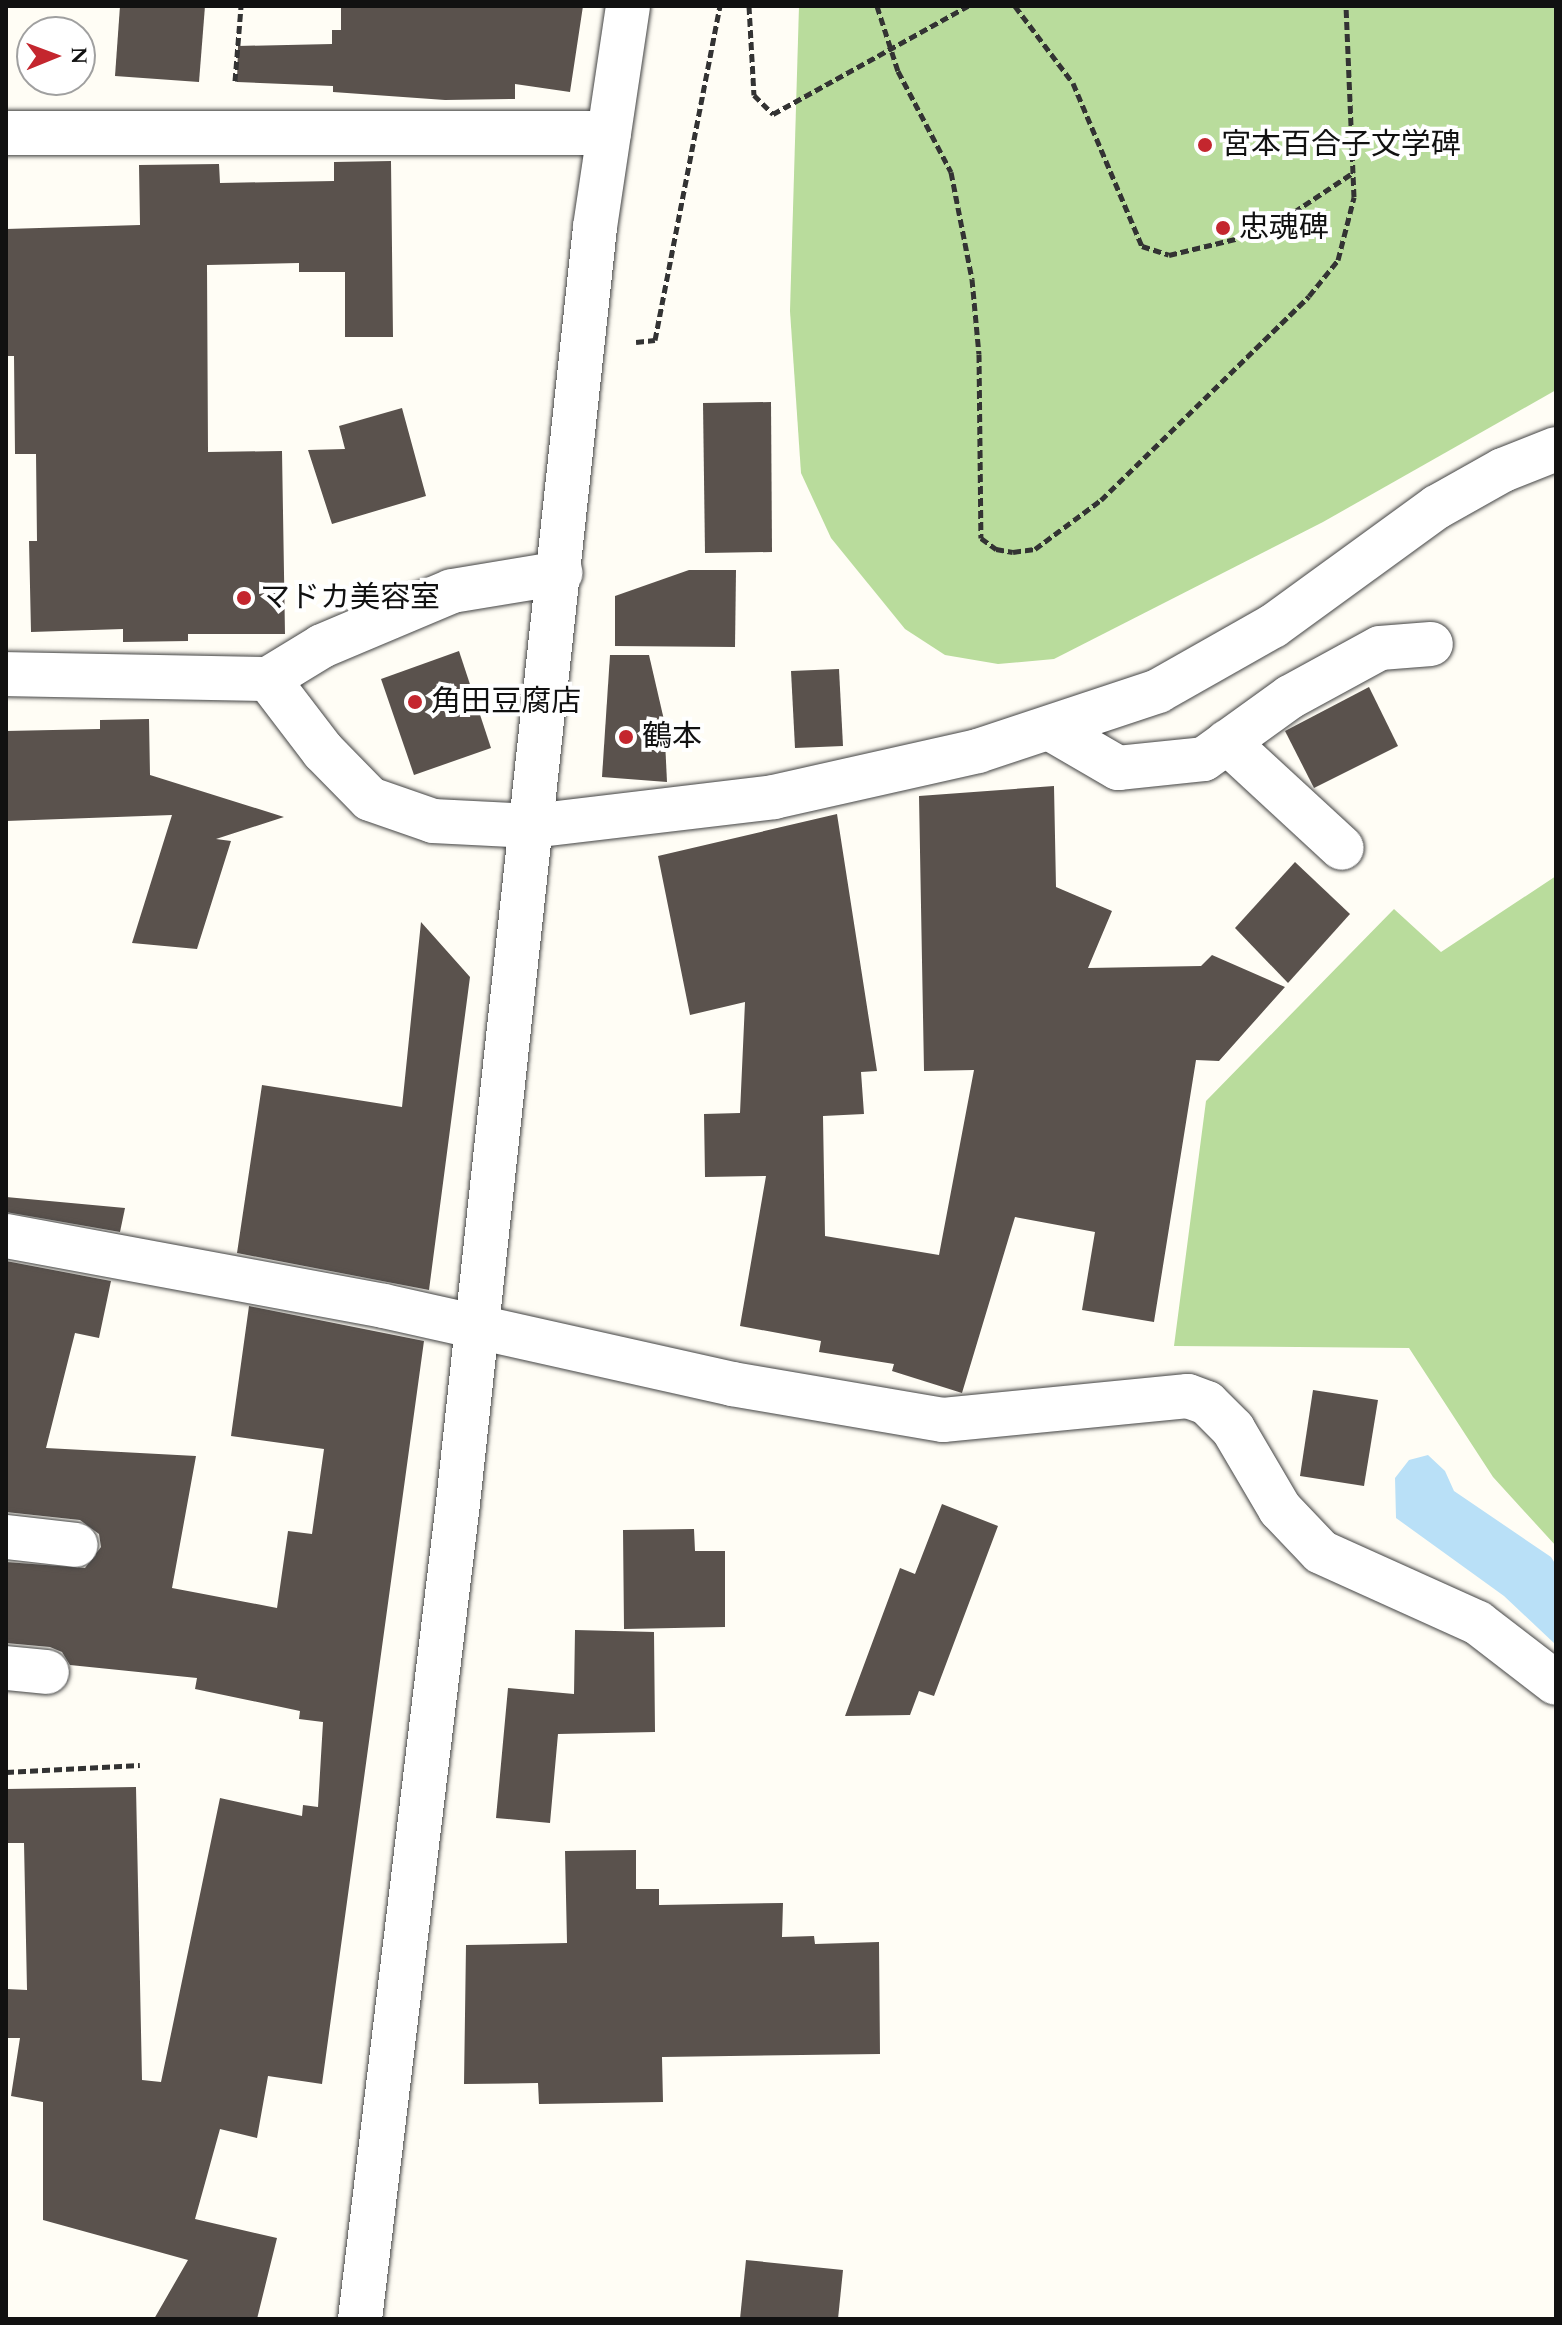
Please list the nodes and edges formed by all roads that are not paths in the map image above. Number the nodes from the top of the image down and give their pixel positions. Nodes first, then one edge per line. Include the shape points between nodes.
1 (628, 6) edge
2 (6, 133) edge
3 (609, 133) junction
4 (1556, 449) edge
5 (561, 573) junction
6 (1431, 644) dead end
7 (6, 674) edge
8 (268, 679) junction
9 (1049, 728) junction
10 (1227, 742) junction
11 (532, 826) junction
12 (1342, 848) dead end
13 (6, 1236) edge
14 (478, 1329) junction
15 (6, 1537) edge
16 (76, 1545) dead end
17 (1556, 1683) edge
18 (360, 2319) edge

1 - 3 street
2 - 3 street
3 - 5 street
4 - 9 street via 1503,470 1437,507 1273,626 1158,691
5 - 8 street via 452,591 322,646
5 - 11 street
6 - 10 street via 1380,648 1290,697
7 - 8 street
8 - 11 street via 323,751 370,799 433,821
9 - 10 street via 1118,768 1204,759
9 - 11 street via 978,751 774,797
10 - 12 street
11 - 14 street
13 - 14 street via 384,1306
14 - 17 street via 732,1384 943,1420 1188,1396 1207,1403 1233,1429 1280,1509 1321,1552 1478,1623
14 - 18 street
15 - 16 street

